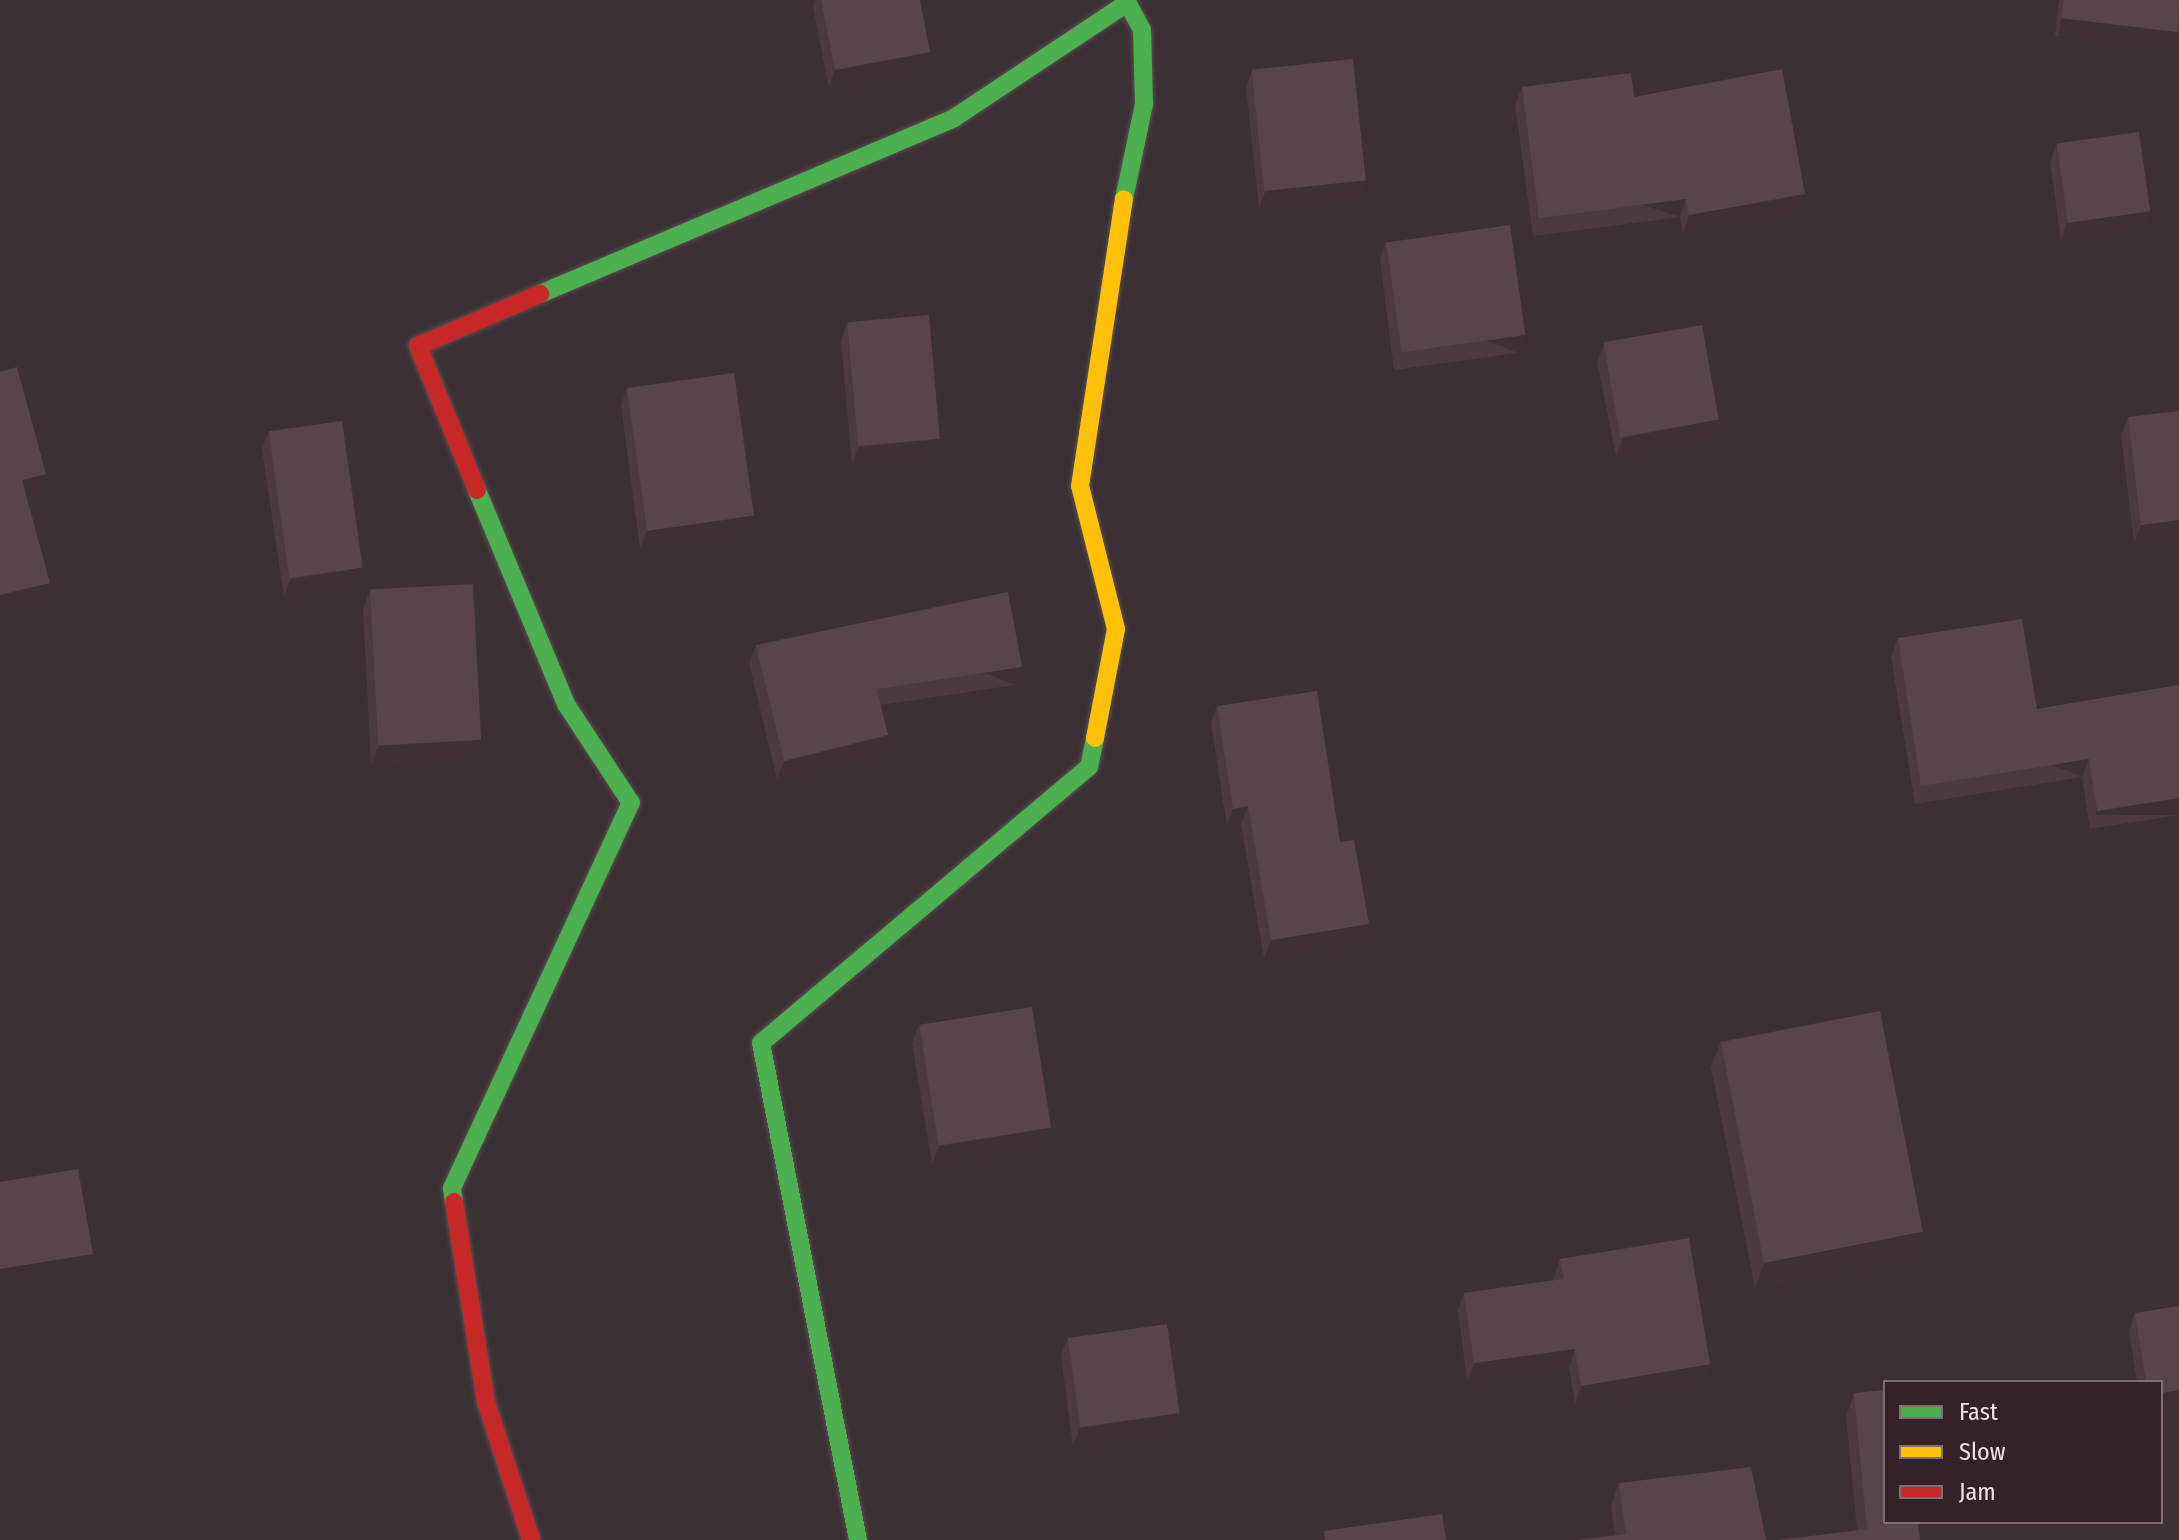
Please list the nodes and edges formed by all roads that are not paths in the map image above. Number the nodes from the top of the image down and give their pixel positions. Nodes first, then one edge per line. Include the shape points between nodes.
1 (1126, 1) edge
2 (531, 1540) edge
3 (858, 1540) edge

1 - 2 street via 954,118 418,346 566,704 631,803 452,1188 486,1402
1 - 3 street via 1142,30 1144,104 1112,255 1080,486 1116,629 1089,767 761,1043

